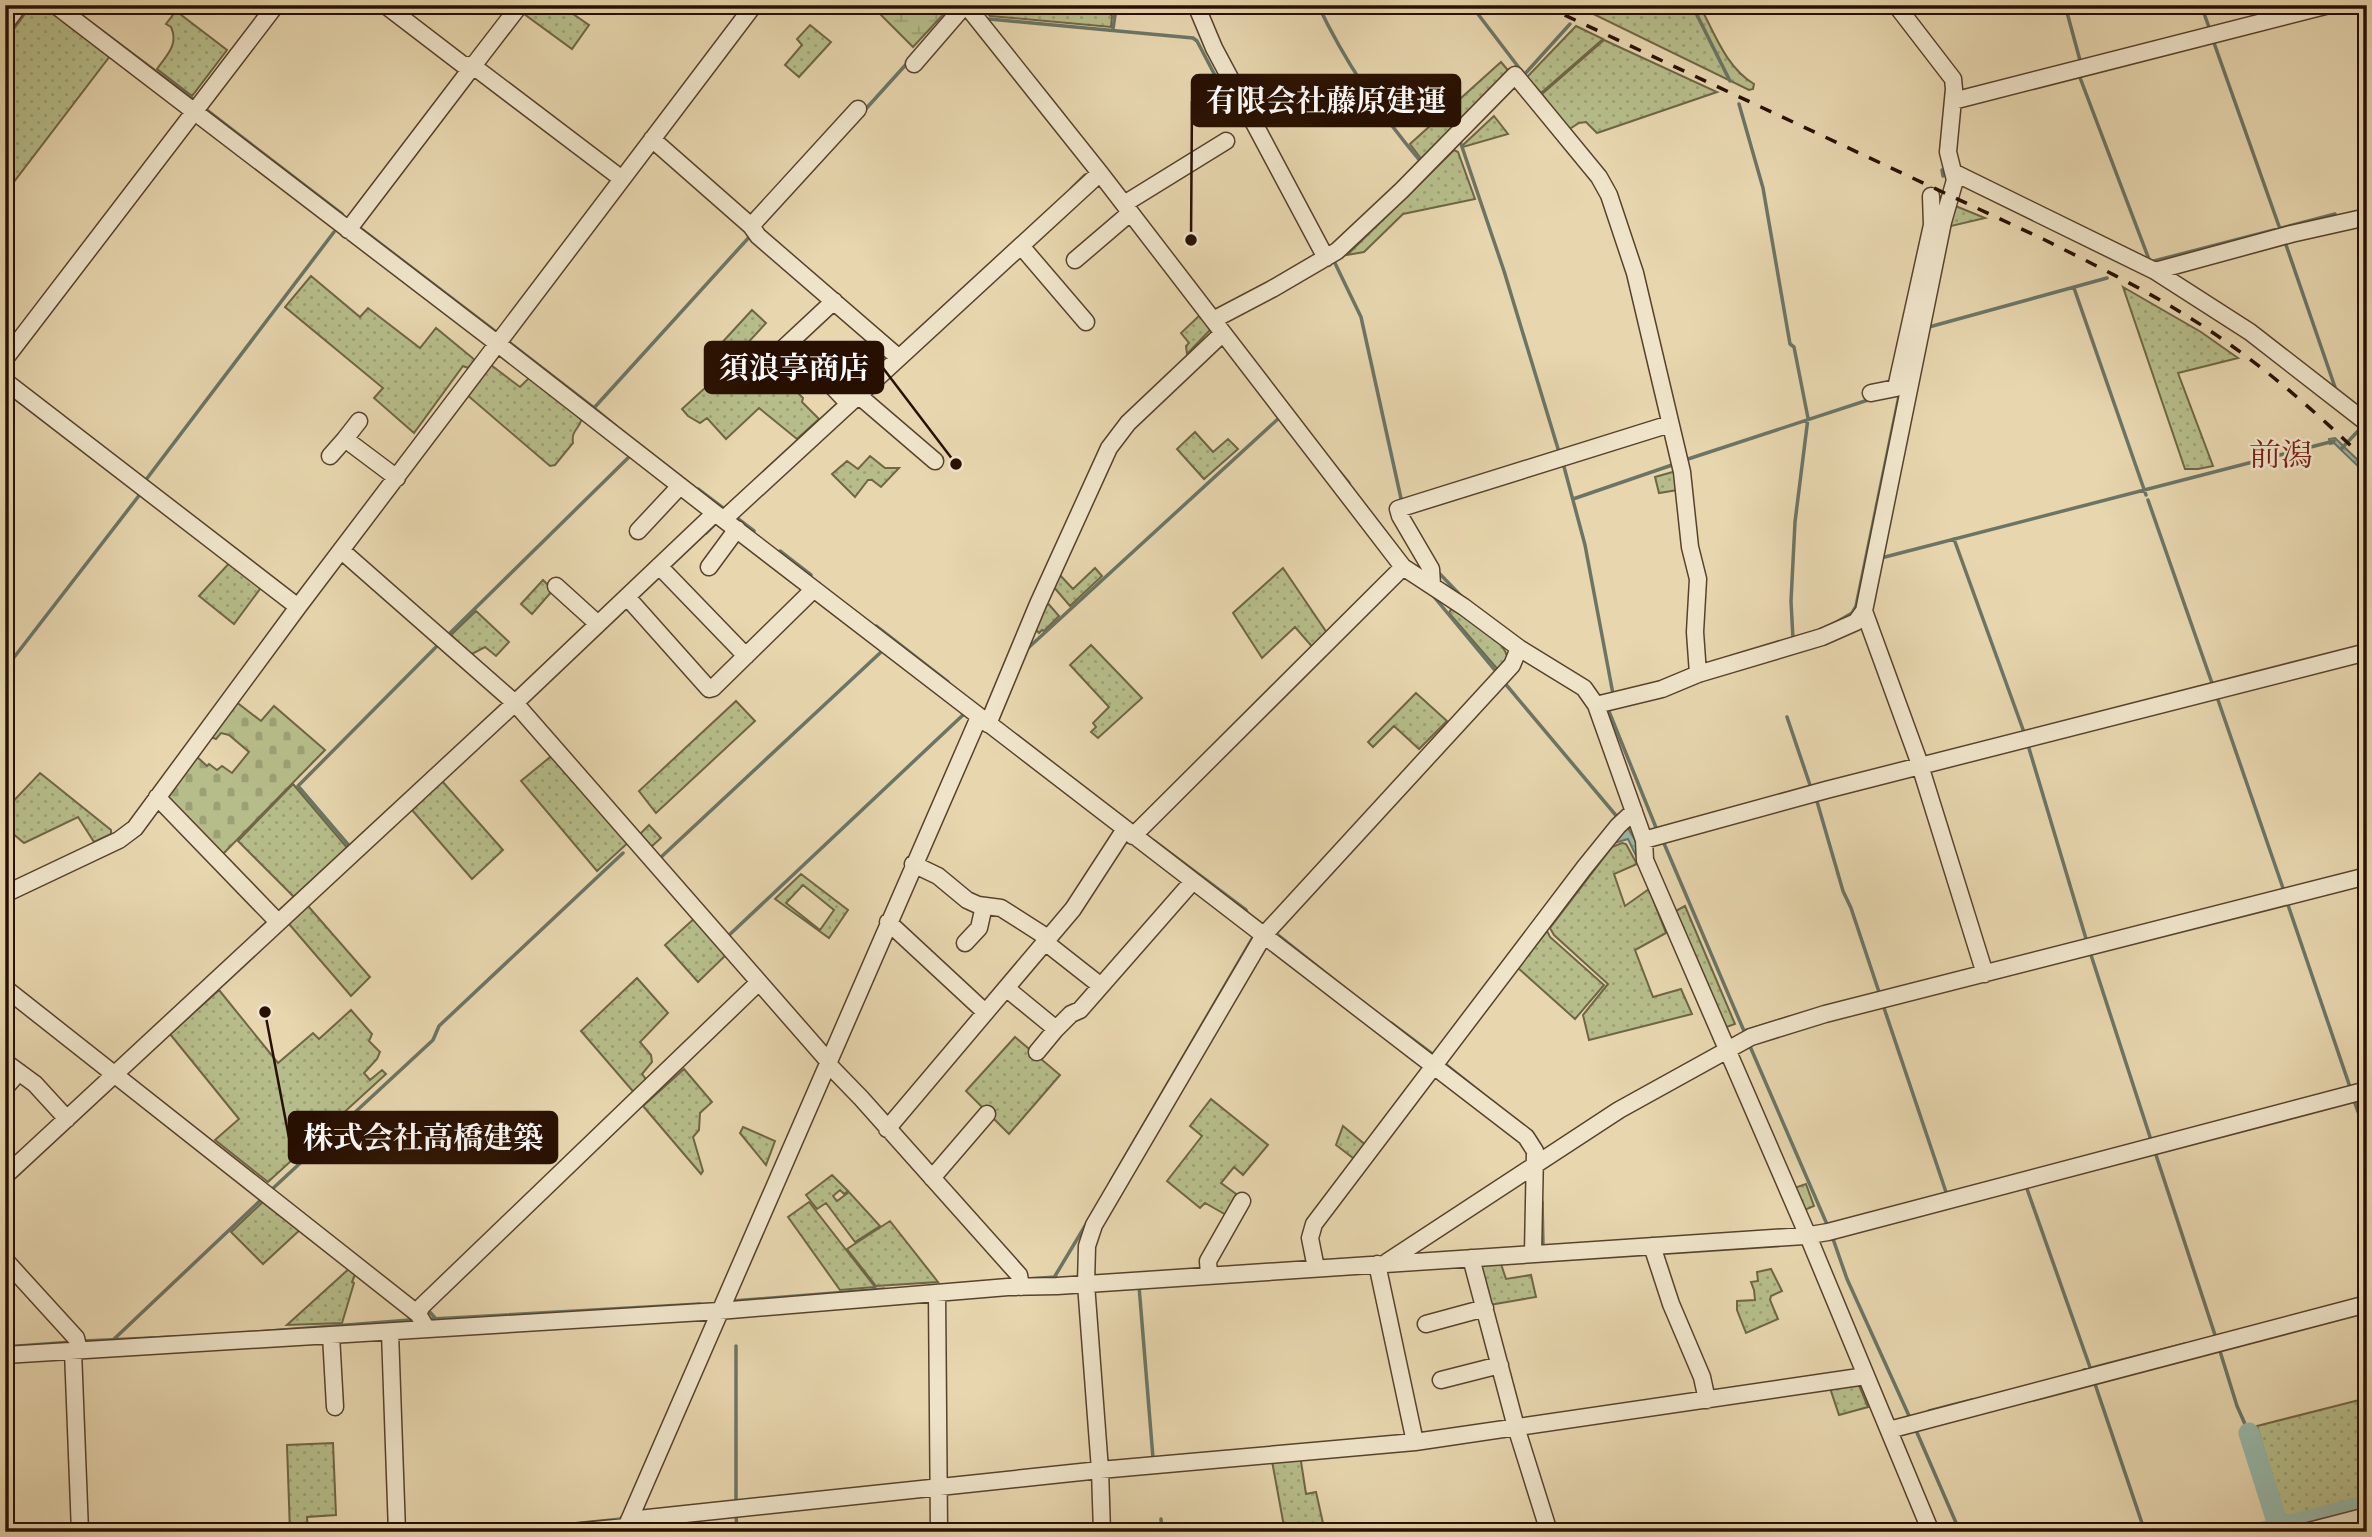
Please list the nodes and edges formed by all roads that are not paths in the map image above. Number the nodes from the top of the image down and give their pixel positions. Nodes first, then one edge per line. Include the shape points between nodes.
1 (19, 5) edge
2 (55, 5) edge
3 (276, 5) edge
4 (385, 5) edge
5 (520, 5) edge
6 (754, 5) edge
7 (965, 5) edge
8 (1196, 5) edge
9 (1896, 5) edge
10 (2329, 5) edge
11 (5, 24) edge
12 (914, 64) dead end
13 (468, 66) junction
14 (1953, 101) junction
15 (197, 108) junction
16 (858, 109) dead end
17 (652, 139) junction
18 (1226, 141) dead end
19 (1100, 173) junction
20 (1955, 173) junction
21 (618, 176) junction
22 (1931, 196) dead end
23 (1127, 208) junction
24 (2367, 217) edge
25 (352, 225) junction
26 (1937, 226) junction
27 (754, 230) junction
28 (1021, 246) junction
29 (1326, 258) junction
30 (1075, 260) dead end
31 (2155, 271) junction
32 (834, 301) junction
33 (1086, 322) dead end
34 (1218, 324) junction
35 (501, 340) junction
36 (895, 354) junction
37 (5, 359) edge
38 (812, 365) dead end
39 (760, 370) dead end
40 (5, 381) edge
41 (1903, 385) junction
42 (1871, 393) dead end
43 (853, 399) junction
44 (359, 421) dead end
45 (2367, 423) edge
46 (1670, 424) junction
47 (345, 439) junction
48 (330, 456) dead end
49 (935, 461) dead end
50 (397, 478) junction
51 (680, 486) junction
52 (727, 517) junction
53 (638, 531) dead end
54 (342, 551) junction
55 (659, 566) junction
56 (709, 567) dead end
57 (1402, 568) junction
58 (1432, 585) junction
59 (556, 586) dead end
60 (814, 589) junction
61 (626, 597) junction
62 (299, 607) junction
63 (1864, 611) junction
64 (598, 624) junction
65 (1519, 648) junction
66 (2367, 652) edge
67 (746, 656) junction
68 (1698, 674) junction
69 (1603, 704) junction
70 (517, 705) junction
71 (984, 720) junction
72 (1919, 763) junction
73 (157, 797) junction
74 (1625, 819) junction
75 (1134, 831) junction
76 (1654, 837) junction
77 (918, 866) junction
78 (2367, 876) edge
79 (1193, 881) junction
80 (5, 894) edge
81 (984, 906) junction
82 (278, 922) junction
83 (892, 925) junction
84 (1264, 935) junction
85 (965, 943) dead end
86 (1048, 943) junction
87 (1985, 974) junction
88 (762, 985) junction
89 (1101, 986) junction
90 (5, 988) edge
91 (1008, 990) junction
92 (985, 1012) junction
93 (1056, 1029) junction
94 (1727, 1050) junction
95 (1037, 1052) dead end
96 (1437, 1061) junction
97 (5, 1062) edge
98 (828, 1063) junction
99 (19, 1072) junction
100 (116, 1074) junction
101 (5, 1088) edge
102 (2357, 1093) edge
103 (987, 1114) dead end
104 (67, 1119) junction
105 (890, 1126) junction
106 (1535, 1164) junction
107 (5, 1176) edge
108 (932, 1178) junction
109 (1242, 1201) dead end
110 (1802, 1236) junction
111 (1652, 1246) junction
112 (1533, 1254) junction
113 (1471, 1258) junction
114 (5, 1260) edge
115 (1380, 1264) junction
116 (1316, 1268) junction
117 (1209, 1275) junction
118 (1086, 1284) junction
119 (1021, 1287) junction
120 (937, 1293) junction
121 (2367, 1304) edge
122 (1485, 1308) junction
123 (420, 1310) junction
124 (719, 1311) junction
125 (1426, 1324) dead end
126 (426, 1329) junction
127 (390, 1332) junction
128 (331, 1335) junction
129 (76, 1351) junction
130 (5, 1355) edge
131 (1500, 1365) junction
132 (1862, 1377) junction
133 (1441, 1380) dead end
134 (1707, 1400) junction
135 (335, 1407) dead end
136 (1514, 1425) junction
137 (1889, 1430) junction
138 (1414, 1437) junction
139 (1100, 1466) junction
140 (941, 1485) junction
141 (2367, 1516) edge
142 (626, 1526) edge
143 (80, 1532) edge
144 (397, 1532) edge
145 (573, 1532) edge
146 (939, 1532) edge
147 (1102, 1532) edge
148 (1549, 1532) edge
149 (1931, 1532) edge
150 (2305, 1532) edge

1 - 11 street
2 - 15 street
3 - 15 street
4 - 13 street
5 - 13 street
6 - 17 street
7 - 12 street
7 - 19 street
8 - 29 street via 1214,48
9 - 14 street via 1953,79
10 - 14 street
13 - 21 street
13 - 25 street
14 - 20 street via 1948,152
15 - 25 street
15 - 37 street
16 - 27 street
17 - 21 street
17 - 27 street
18 - 23 street
19 - 23 street
19 - 28 street
20 - 26 street
20 - 31 street
21 - 35 street
22 - 26 street
23 - 30 street
23 - 34 street
24 - 31 street
25 - 35 street
26 - 41 street
27 - 32 street
28 - 33 street
28 - 36 street
29 - 34 street
29 - 46 street via 1516,75 1609,195 1635,273
31 - 45 street via 2250,332
32 - 36 street
32 - 39 street
34 - 57 street
34 - 71 street via 1109,448
35 - 50 street
35 - 51 street
36 - 43 street
38 - 43 street
40 - 62 street
41 - 42 street
41 - 63 street
43 - 49 street
43 - 52 street
44 - 47 street
46 - 58 street via 1398,509 1431,569
46 - 68 street via 1698,579
47 - 48 street
47 - 50 street
50 - 54 street
51 - 52 street
51 - 53 street
52 - 55 street
52 - 56 street
52 - 60 street
54 - 62 street
54 - 70 street
55 - 61 street
55 - 67 street
57 - 58 street
57 - 75 street
58 - 65 street
59 - 64 street
60 - 67 street
60 - 71 street
61 - 64 street
61 - 67 street via 709,688
62 - 73 street
63 - 68 street via 1856,622 1822,637
63 - 72 street
64 - 70 street
65 - 69 street
65 - 84 street via 1512,665
66 - 72 street
68 - 69 street
69 - 74 street
70 - 82 street
70 - 88 street
71 - 75 street
71 - 77 street
72 - 76 street
72 - 87 street
73 - 80 street via 135,828 120,840
73 - 82 street
74 - 76 street
74 - 96 street
75 - 79 street
75 - 86 street
76 - 94 street via 1645,860
77 - 81 street via 946,881 961,897
77 - 83 street
78 - 87 street
79 - 84 street
79 - 89 street
81 - 85 street via 979,928
81 - 86 street via 1011,913
82 - 100 street
83 - 92 street
83 - 98 street
84 - 96 street
84 - 118 street via 1094,1225 1087,1246
86 - 89 street
86 - 91 street
87 - 94 street via 1825,1014 1751,1037
88 - 98 street
88 - 123 street
89 - 93 street
90 - 100 street
91 - 92 street
91 - 93 street
92 - 105 street
93 - 95 street
94 - 106 street via 1619,1110
94 - 110 street
96 - 106 street via 1526,1137 1535,1151
96 - 116 street via 1314,1224 1310,1238
97 - 99 street
98 - 105 street
98 - 124 street
99 - 101 street
99 - 104 street
100 - 104 street
100 - 123 street
102 - 110 street
103 - 108 street
104 - 107 street
105 - 108 street
106 - 112 street
106 - 115 street
108 - 119 street via 1019,1275
109 - 117 street via 1208,1261
110 - 111 street
110 - 132 street
111 - 112 street
111 - 134 street
112 - 113 street
113 - 115 street
113 - 122 street
114 - 129 street via 76,1338
115 - 116 street
115 - 138 street
116 - 117 street
117 - 118 street
118 - 119 street
118 - 139 street
119 - 120 street
120 - 124 street
120 - 140 street
121 - 137 street
122 - 125 street
122 - 131 street
123 - 126 street
124 - 126 street
124 - 142 street
126 - 127 street
127 - 128 street
127 - 144 street
128 - 129 street
128 - 135 street
129 - 130 street
129 - 143 street
131 - 133 street
131 - 136 street
132 - 134 street
132 - 137 street
134 - 136 street
136 - 138 street
136 - 148 street
137 - 149 street
138 - 139 street
139 - 140 street
139 - 147 street
140 - 142 street
140 - 146 street
141 - 150 street
142 - 145 street

